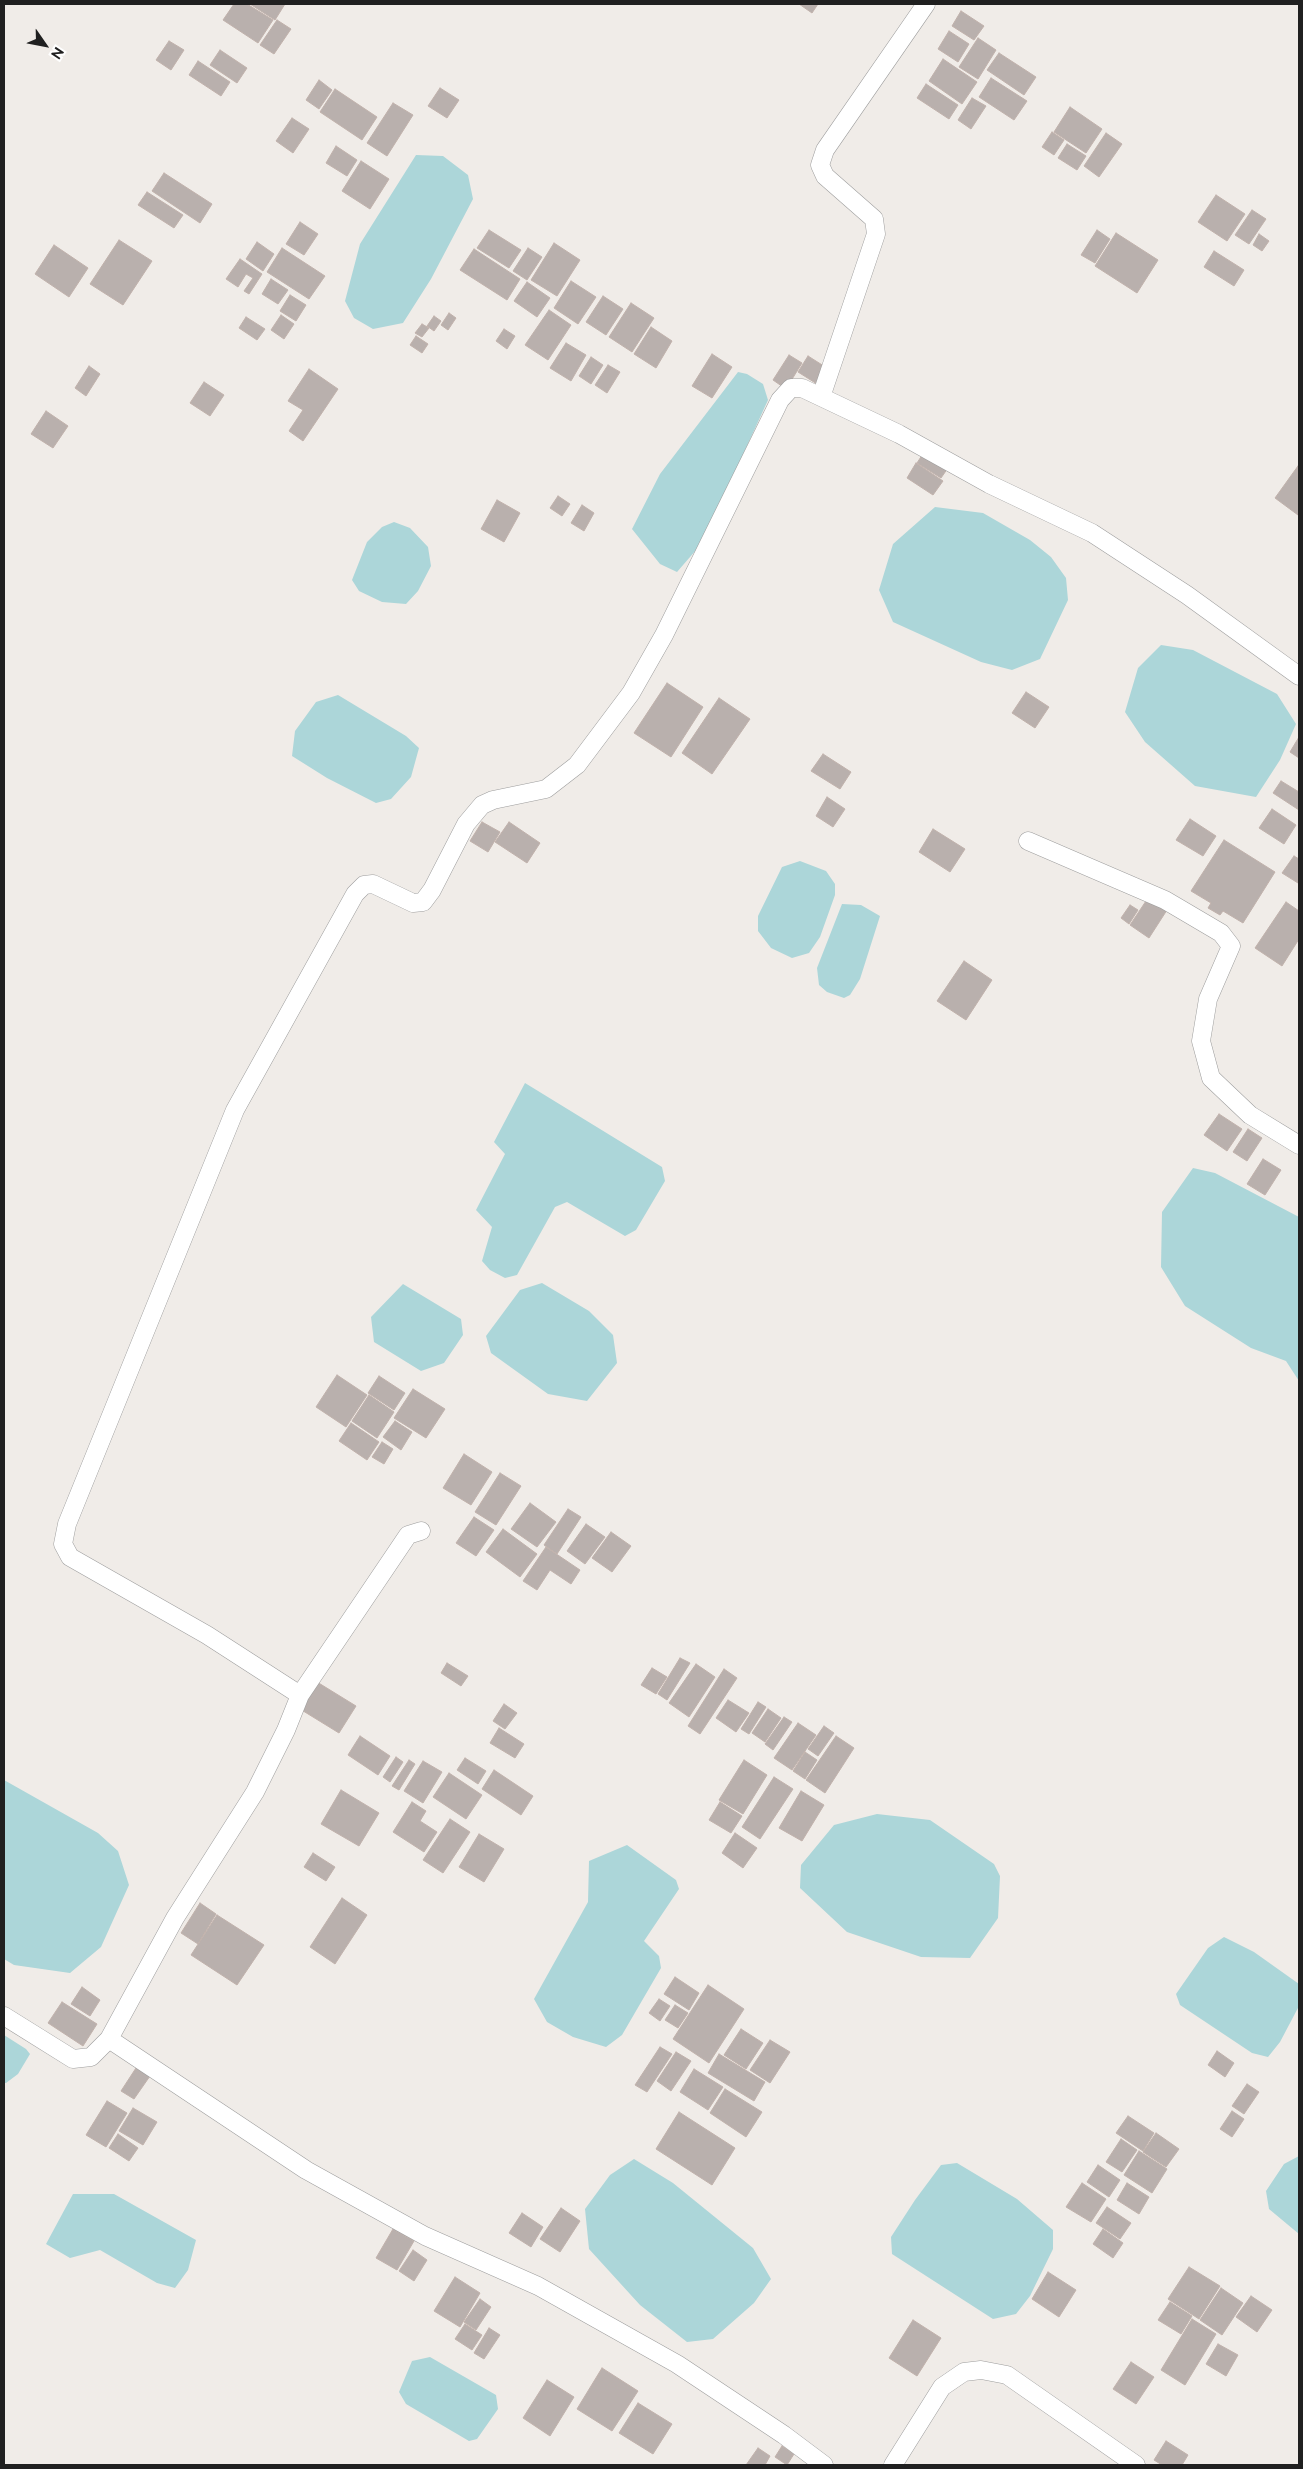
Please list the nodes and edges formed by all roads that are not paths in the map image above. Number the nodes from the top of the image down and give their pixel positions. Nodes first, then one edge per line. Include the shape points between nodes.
1 (926, 4) edge
2 (821, 397) junction
3 (1299, 676) edge
4 (1028, 841) dead end
5 (1299, 1145) edge
6 (421, 1531) dead end
7 (300, 1695) junction
8 (4, 2016) edge
9 (109, 2039) junction
10 (824, 2465) edge
11 (893, 2465) edge
12 (1136, 2465) edge

1 - 2 street via 825,150 820,165 825,176 874,219 876,234
2 - 3 street via 1092,533 1187,594
2 - 7 street via 802,388 791,388 780,400 664,635 631,693 577,765 546,789 482,805 466,824 423,902 413,903 372,884 364,885 355,894 234,1110 67,1524 63,1544 70,1557 207,1635
4 - 5 street via 1165,900 1221,933 1231,946 1208,999 1201,1041 1211,1078 1250,1115
6 - 7 street via 408,1535
7 - 9 street via 255,1792 176,1918
8 - 9 street via 73,2058 92,2057
9 - 10 street via 306,2170 425,2236 538,2286 677,2364
11 - 12 street via 942,2387 964,2372 981,2370 1007,2375

